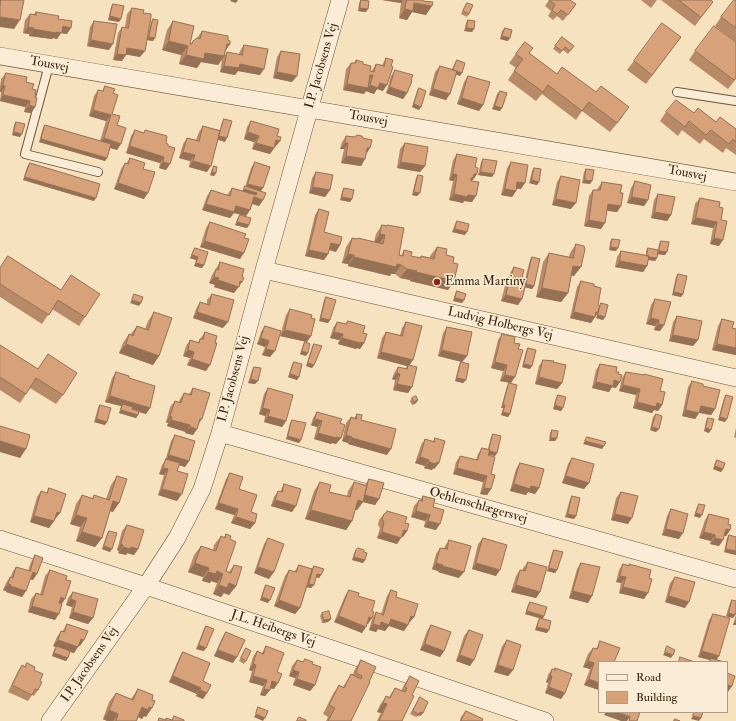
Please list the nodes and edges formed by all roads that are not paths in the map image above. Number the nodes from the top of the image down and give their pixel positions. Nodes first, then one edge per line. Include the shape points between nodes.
1 (340, 0) edge
2 (0, 56) edge
3 (49, 65) junction
4 (677, 92) dead end
5 (736, 100) edge
6 (310, 109) junction
7 (98, 172) dead end
8 (736, 182) edge
9 (264, 270) junction
10 (736, 378) edge
11 (220, 433) junction
12 (0, 539) edge
13 (736, 579) edge
14 (146, 586) junction
15 (50, 721) edge
16 (545, 721) edge

1 - 6 street, I.P. Jacobsens Vej
2 - 3 street, Tousvej
3 - 6 street, Tousvej
3 - 7 lane via 25,154
4 - 5 lane
6 - 8 street, Tousvej
6 - 9 street, I.P. Jacobsens Vej
9 - 10 street, Ludvig Holbergs Vej
9 - 11 street, I.P. Jacobsens Vej
11 - 13 street, Oehlenschlægersvej
11 - 14 street, I.P. Jacobsens Vej via 202,489 177,538
12 - 14 street, J.L. Heibergs Vej
14 - 15 street, I.P. Jacobsens Vej
14 - 16 street, J.L. Heibergs Vej

